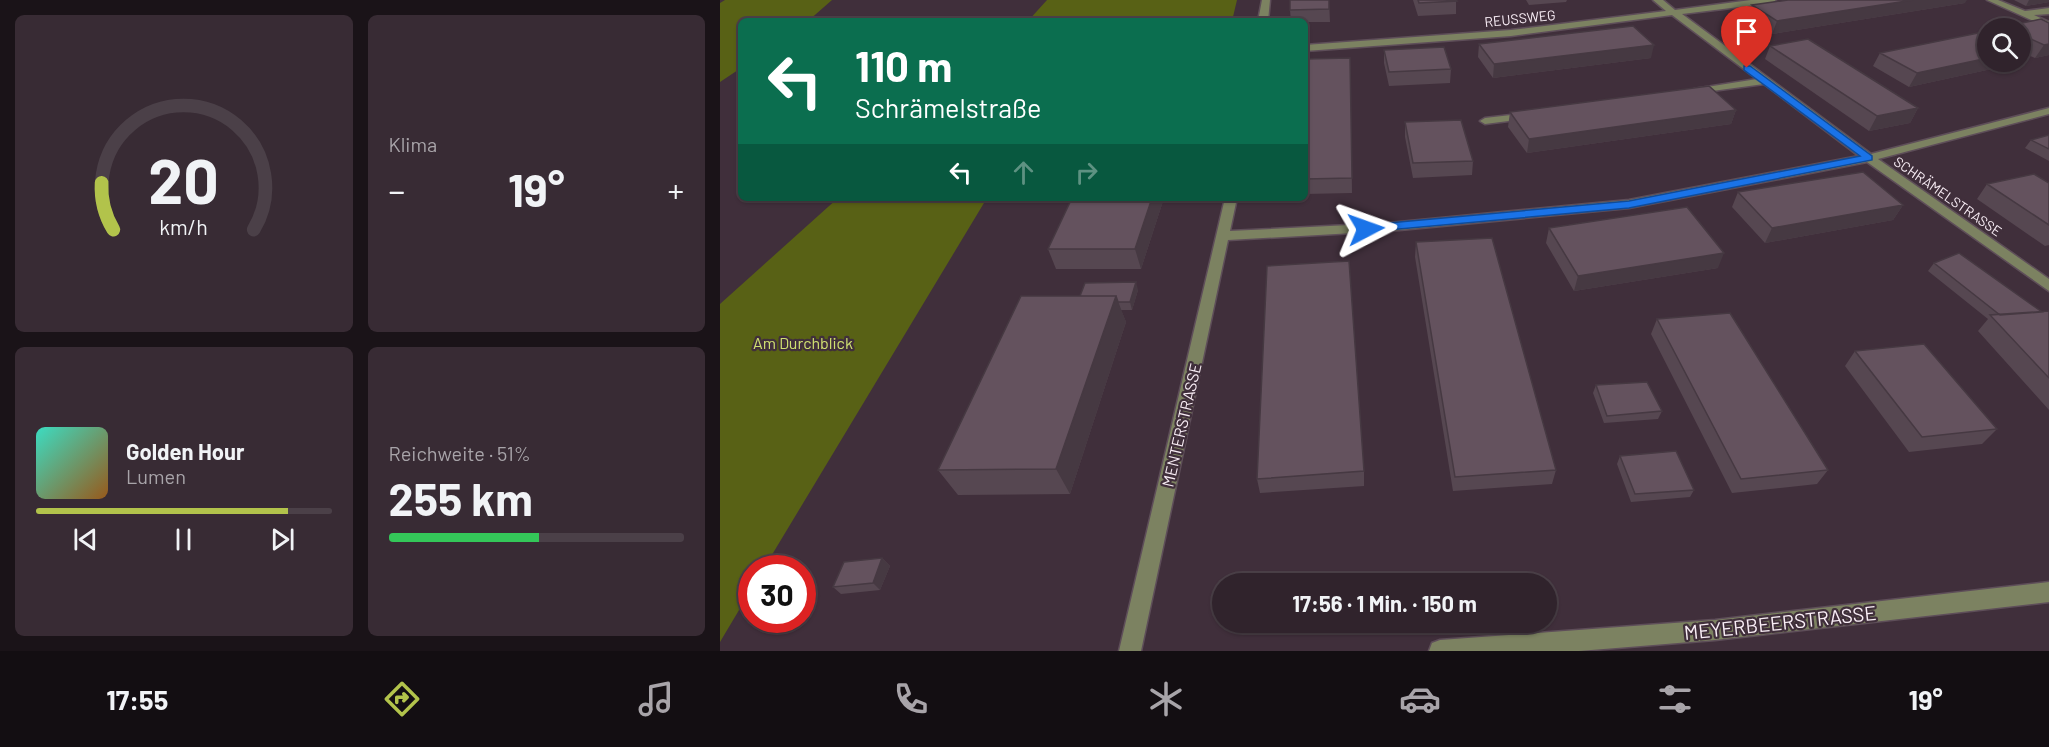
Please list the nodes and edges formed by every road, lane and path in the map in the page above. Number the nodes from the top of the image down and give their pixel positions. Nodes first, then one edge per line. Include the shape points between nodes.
1 (1266, 0) edge
2 (1657, 0) edge
3 (1772, 0) edge
4 (1991, 0) edge
5 (2049, 11) edge
6 (1674, 14) junction
7 (2024, 14) junction
8 (1263, 18) edge
9 (2049, 25) edge
10 (1308, 48) edge
11 (1765, 81) junction
12 (1683, 93) edge
13 (2049, 111) edge
14 (1543, 114) edge
15 (1485, 121) dead end
16 (1869, 158) junction
17 (1230, 201) edge
18 (1224, 236) junction
19 (2049, 286) edge
20 (2049, 592) edge
21 (1130, 651) edge
22 (1440, 651) edge

1 - 8 street
2 - 6 street, SCHRÄMELSTRASSE
3 - 6 street, REUSSWEG
4 - 7 street
5 - 7 street
6 - 10 street, REUSSWEG via 1511,33
6 - 11 street, SCHRÄMELSTRASSE
7 - 9 street
11 - 12 street
11 - 16 street, SCHRÄMELSTRASSE
13 - 16 street
14 - 15 street
16 - 18 street via 1629,204 1389,227
16 - 19 street, SCHRÄMELSTRASSE
17 - 18 street, MENTERSTRASSE
18 - 21 street, MENTERSTRASSE
20 - 22 street, MEYERBEERSTRASSE via 1715,630

